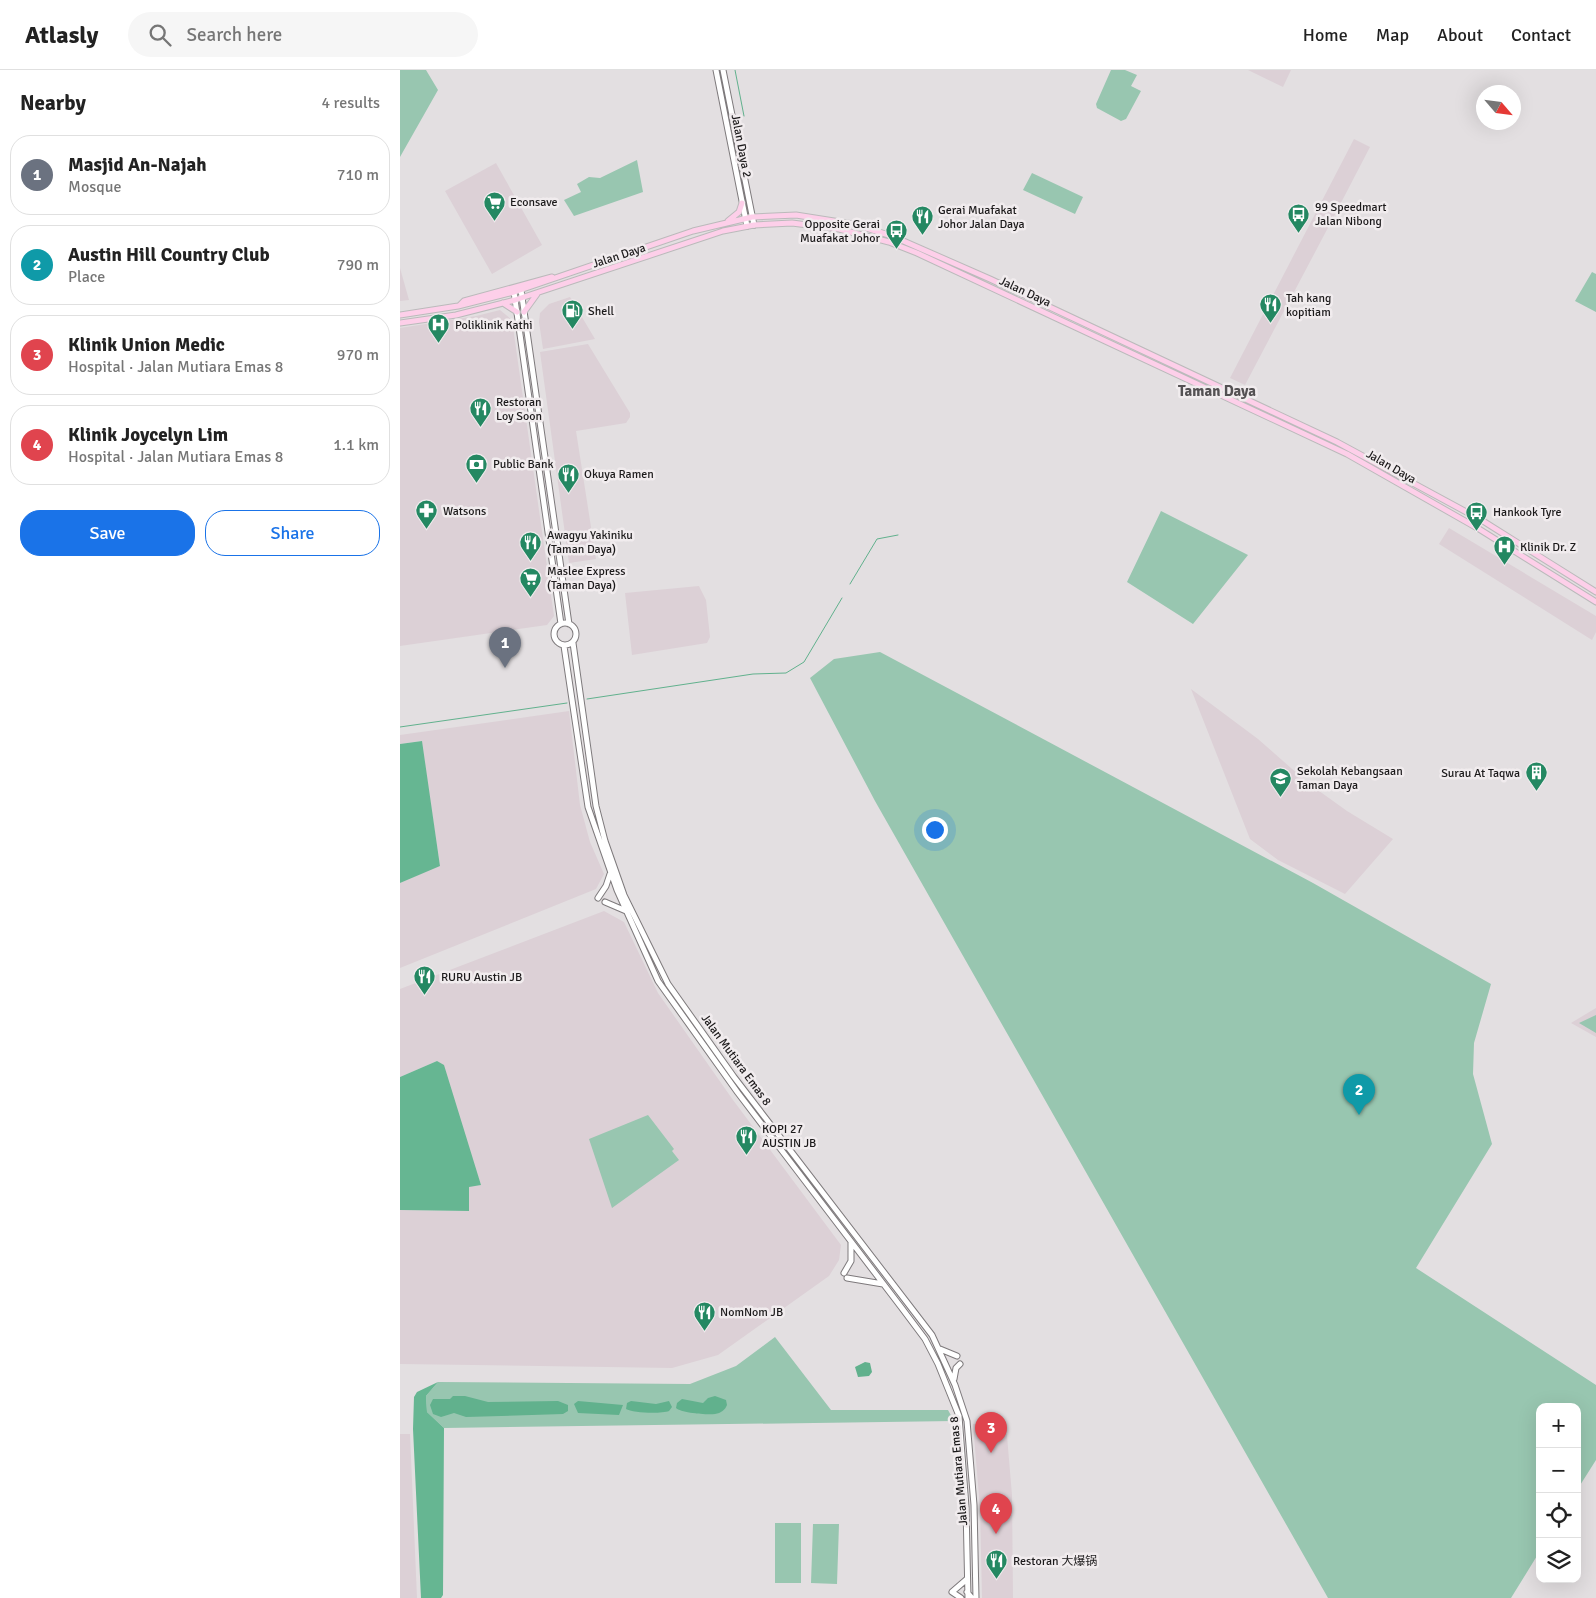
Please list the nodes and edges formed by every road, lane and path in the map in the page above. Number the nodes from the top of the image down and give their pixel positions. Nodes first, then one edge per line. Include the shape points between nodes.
1 (716, 70) edge
2 (723, 70) edge
3 (742, 203) junction
4 (752, 216) junction
5 (746, 218) junction
6 (726, 222) junction
7 (754, 224) junction
8 (747, 226) junction
9 (561, 278) junction
10 (521, 290) junction
11 (514, 292) junction
12 (537, 294) junction
13 (522, 298) junction
14 (515, 300) junction
15 (503, 304) junction
16 (458, 306) junction
17 (517, 312) junction
18 (524, 312) junction
19 (400, 315) edge
20 (400, 323) edge
21 (1596, 592) edge
22 (1596, 602) edge
23 (561, 624) junction
24 (569, 624) junction
25 (573, 643) junction
26 (564, 646) junction
27 (610, 873) junction
28 (598, 898) dead end
29 (605, 902) dead end
30 (626, 911) junction
31 (850, 1243) junction
32 (883, 1284) junction
33 (938, 1347) junction
34 (957, 1356) dead end
35 (960, 1364) dead end
36 (955, 1385) junction
37 (976, 1560) junction
38 (967, 1579) junction
39 (968, 1595) edge
40 (961, 1598) edge
41 (974, 1598) edge

1 - 3 main road, Jalan Daya 2
2 - 4 main road, Jalan Daya 2
3 - 5 main road, Jalan Daya 2
3 - 6 main road via 739,212
4 - 5 main road, Jalan Daya
4 - 7 main road, Jalan Daya 2
4 - 21 main road, Jalan Daya via 796,216 853,224 892,236 990,279 1337,442 1483,521
5 - 6 main road, Jalan Daya
5 - 8 main road, Jalan Daya 2
6 - 9 main road, Jalan Daya
7 - 8 main road, Jalan Daya
7 - 22 main road, Jalan Daya via 839,229 916,253 1347,454 1479,529
8 - 12 main road, Jalan Daya via 723,231
9 - 10 main road, Jalan Daya
9 - 16 main road via 554,276 470,299
10 - 11 main road, Jalan Daya
10 - 13 main road
11 - 14 main road
11 - 16 main road, Jalan Daya
12 - 13 main road, Jalan Daya
12 - 18 main road
13 - 14 main road, Jalan Daya
13 - 18 main road
14 - 15 main road, Jalan Daya
14 - 17 main road
15 - 17 main road
15 - 20 main road, Jalan Daya
16 - 19 main road, Jalan Daya
17 - 23 main road
18 - 24 main road
23 - 24 main road
23 - 26 main road via 554,631 554,637
24 - 25 main road via 576,633
25 - 26 main road
25 - 33 main road, Jalan Mutiara Emas 8 via 596,806 605,841 624,894 668,984 734,1077
26 - 27 main road, Jalan Mutiara Emas 8 via 588,807
27 - 28 main road
27 - 30 main road, Jalan Mutiara Emas 8
29 - 30 main road
30 - 31 main road, Jalan Mutiara Emas 8 via 658,981 676,1008
31 - 32 main road, Jalan Mutiara Emas 8
31 - 32 main road via 851,1261 846,1276
32 - 38 main road, Jalan Mutiara Emas 8 via 925,1339 959,1416 966,1507
33 - 34 main road
33 - 36 main road, Jalan Mutiara Emas 8
35 - 36 main road via 954,1374
36 - 37 main road, Jalan Mutiara Emas 8 via 967,1421
37 - 39 main road
37 - 41 main road, Jalan Mutiara Emas 8
38 - 39 main road, Jalan Mutiara Emas 8
38 - 40 main road via 952,1592
39 - 41 main road

